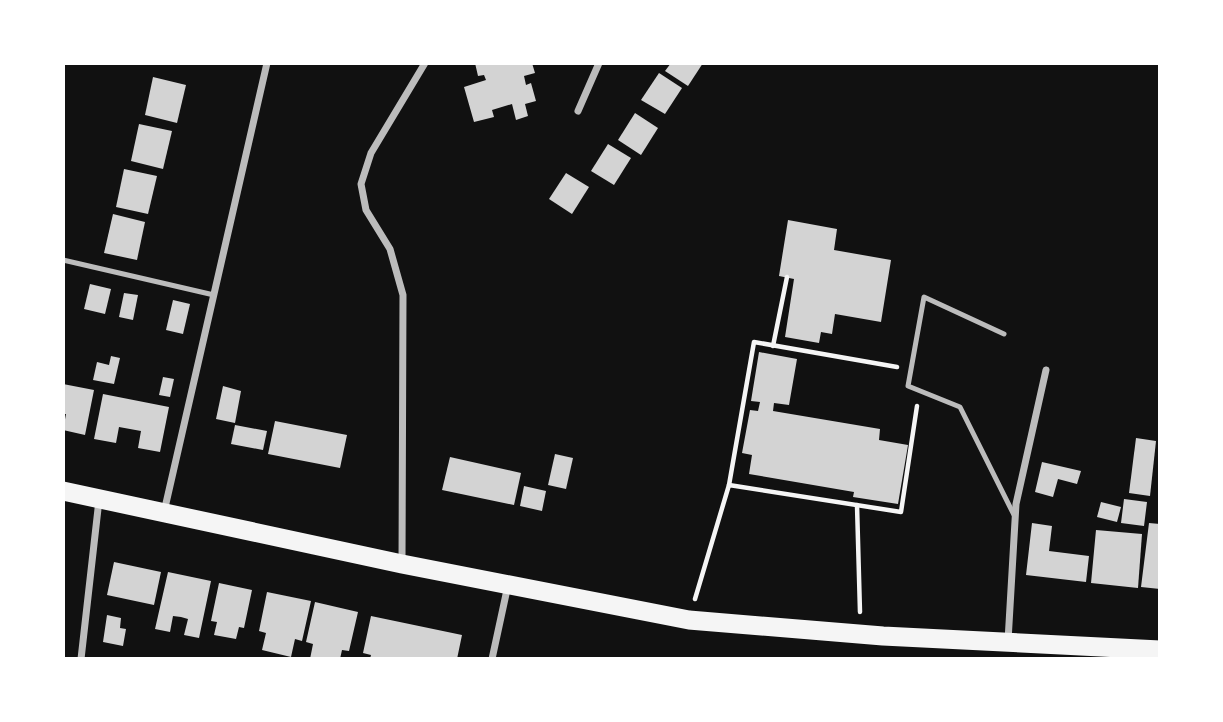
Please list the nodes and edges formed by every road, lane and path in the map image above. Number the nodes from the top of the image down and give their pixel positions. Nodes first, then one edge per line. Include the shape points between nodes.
1 (267, 63) edge
2 (425, 63) edge
3 (599, 63) edge
4 (578, 111) dead end
5 (63, 260) edge
6 (787, 277) dead end
7 (214, 295) junction
8 (1004, 334) dead end
9 (773, 346) junction
10 (911, 370) junction
11 (1046, 370) dead end
12 (919, 390) junction
13 (729, 485) junction
14 (63, 491) edge
15 (99, 499) junction
16 (857, 505) junction
17 (164, 512) junction
18 (1016, 518) junction
19 (402, 564) junction
20 (509, 584) junction
21 (689, 620) junction
22 (861, 634) junction
23 (1008, 642) junction
24 (1160, 650) edge
25 (81, 659) edge
26 (492, 659) edge

1 - 7 street
2 - 19 street via 371,153 361,184 366,210 390,249 403,295
3 - 4 street
5 - 7 lane
6 - 9 path
7 - 17 street
8 - 10 lane via 923,297
9 - 10 path
9 - 13 path via 754,342
10 - 12 lane via 908,386
11 - 18 street
12 - 16 path via 901,512
12 - 18 lane via 960,407
13 - 16 path
13 - 21 path
14 - 15 highway
15 - 17 highway
15 - 25 street
16 - 22 path
17 - 19 highway
18 - 23 street
19 - 20 highway
20 - 21 highway
20 - 26 street
21 - 22 highway
22 - 23 highway
23 - 24 highway

